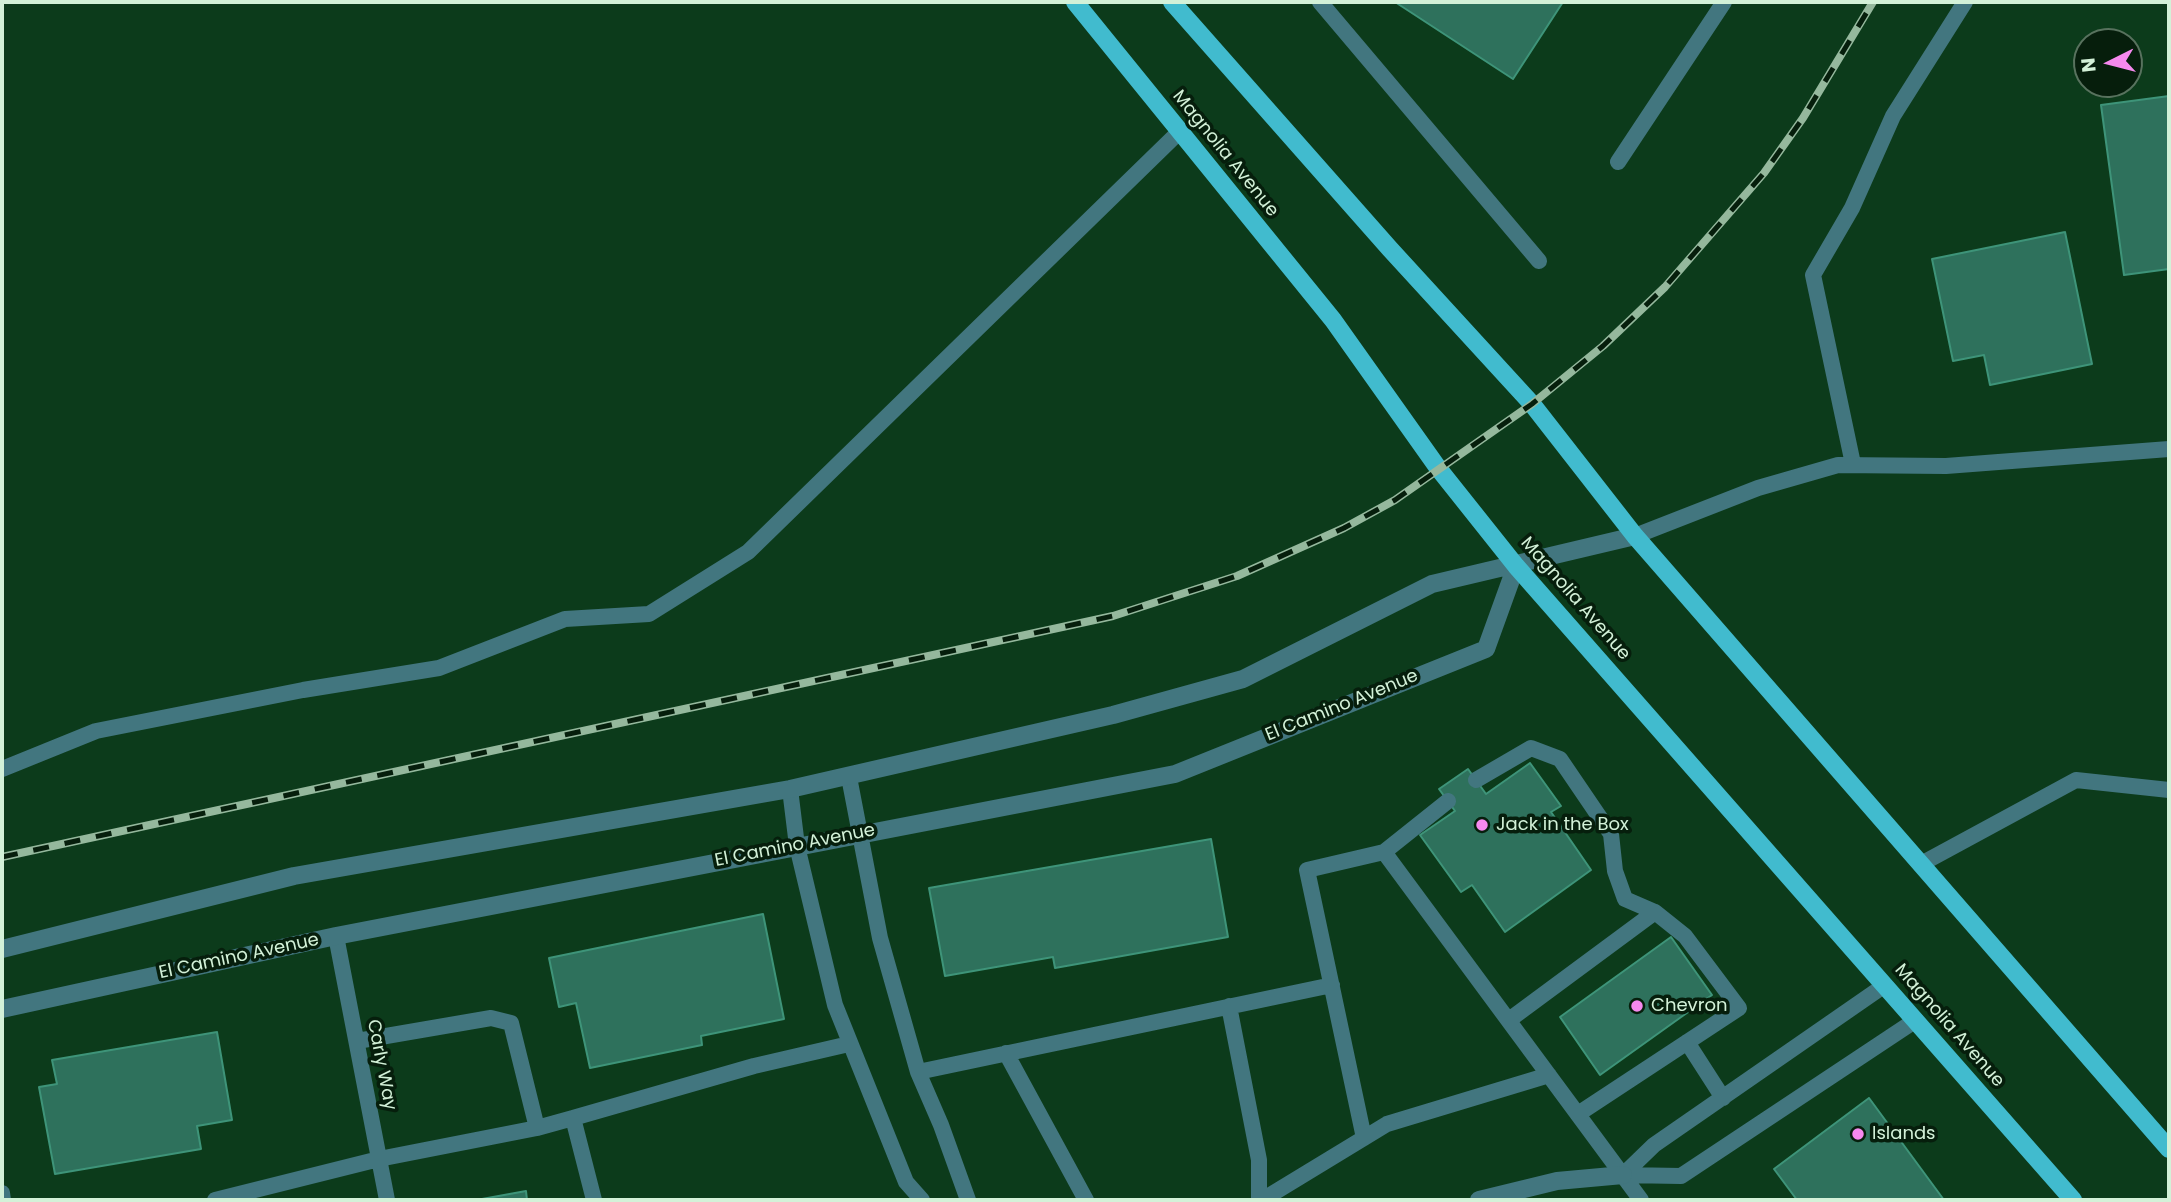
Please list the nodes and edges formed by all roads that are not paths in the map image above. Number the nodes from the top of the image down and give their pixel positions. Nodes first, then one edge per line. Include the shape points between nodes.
1 (1075, 2) edge
2 (1172, 2) edge
3 (1320, 2) edge
4 (1724, 2) edge
5 (1965, 2) edge
6 (1180, 131) junction
7 (1618, 162) dead end
8 (1539, 261) dead end
9 (2169, 449) edge
10 (1853, 464) junction
11 (1635, 536) junction
12 (1517, 566) junction
13 (2, 769) edge
14 (849, 777) junction
15 (1476, 780) dead end
16 (790, 789) junction
17 (2169, 790) edge
18 (1448, 801) dead end
19 (860, 834) junction
20 (797, 846) junction
21 (1384, 852) junction
22 (1921, 864) junction
23 (1655, 912) junction
24 (336, 936) junction
25 (2, 949) edge
26 (1332, 985) junction
27 (1885, 985) junction
28 (1229, 1006) junction
29 (2, 1009) edge
30 (1509, 1020) junction
31 (1916, 1020) junction
32 (357, 1041) junction
33 (1687, 1042) junction
34 (849, 1044) junction
35 (1006, 1053) junction
36 (918, 1072) junction
37 (1549, 1074) junction
38 (1723, 1098) junction
39 (1578, 1114) junction
40 (573, 1118) junction
41 (537, 1128) junction
42 (1364, 1138) junction
43 (2169, 1149) edge
44 (380, 1159) junction
45 (1623, 1175) junction
46 (2, 1193) edge
47 (4, 1200) edge
48 (215, 1200) edge
49 (387, 1200) edge
50 (594, 1200) edge
51 (922, 1200) edge
52 (968, 1200) edge
53 (1087, 1200) edge
54 (1260, 1200) edge
55 (1479, 1200) edge
56 (1641, 1200) edge
57 (2073, 1200) edge

1 - 6 main road, Magnolia Avenue
2 - 11 main road via 1532,404
3 - 8 lane
4 - 7 lane
5 - 10 lane via 1893,116 1852,208 1814,275
6 - 12 main road, Magnolia Avenue via 1333,320 1438,468
6 - 13 lane via 748,552 649,614 565,619 439,667 96,731
9 - 10 lane via 1947,466
10 - 11 lane via 1758,488
11 - 12 street
11 - 22 main road
12 - 14 street via 1432,583 1244,679
12 - 19 street, El Camino Avenue via 1486,649 1175,774
12 - 27 main road, Magnolia Avenue
14 - 16 street
14 - 19 lane
15 - 23 lane via 1531,748 1560,759 1611,834 1615,871 1625,899
16 - 20 lane
16 - 25 street via 294,876
17 - 22 lane via 2076,780
18 - 21 lane
19 - 20 street, El Camino Avenue
19 - 36 lane via 880,938
20 - 24 street, El Camino Avenue
20 - 34 lane via 835,1005
21 - 26 lane via 1307,870
21 - 30 lane
22 - 43 main road
23 - 30 lane
23 - 33 lane via 1685,936 1739,1008
24 - 29 street, El Camino Avenue
24 - 32 lane, Carly Way
26 - 28 lane
26 - 42 lane
27 - 31 main road, Magnolia Avenue
27 - 38 lane
28 - 35 lane
28 - 54 lane via 1259,1160
30 - 37 lane
31 - 45 lane via 1681,1176
31 - 57 main road, Magnolia Avenue
32 - 41 lane via 491,1018 511,1023
32 - 44 lane, Carly Way
33 - 38 lane
33 - 39 lane
34 - 40 lane
34 - 51 lane via 906,1182
35 - 36 lane
35 - 53 lane
36 - 52 lane
37 - 39 lane
37 - 42 lane via 1387,1124
38 - 45 lane via 1654,1145
39 - 45 lane
40 - 41 lane
40 - 50 lane
41 - 44 lane
42 - 54 lane
44 - 48 lane
44 - 49 lane, Carly Way
45 - 55 street via 1557,1181
45 - 56 lane
46 - 47 lane

